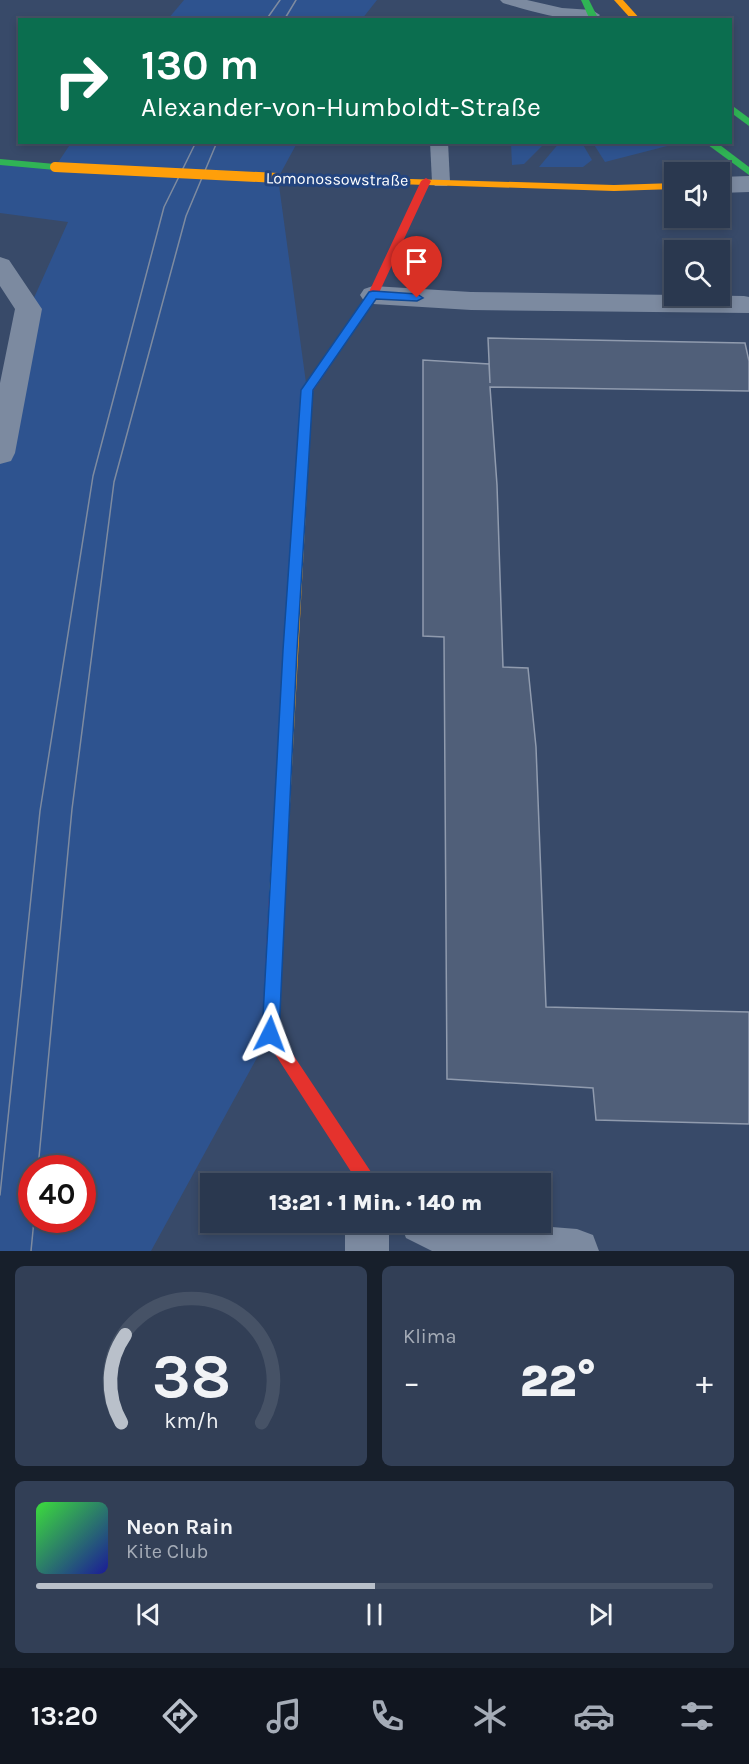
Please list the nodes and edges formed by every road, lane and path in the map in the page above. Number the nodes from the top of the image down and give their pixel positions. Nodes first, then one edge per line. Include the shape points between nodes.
1 (508, 0) edge
2 (585, 0) edge
3 (618, 0) edge
4 (560, 16) edge
5 (594, 17) edge
6 (635, 18) edge
7 (732, 109) edge
8 (749, 123) edge
9 (439, 144) edge
10 (712, 144) edge
11 (0, 162) edge
12 (749, 172) edge
13 (433, 182) junction
14 (749, 184) edge
15 (730, 185) edge
16 (664, 186) edge
17 (0, 266) edge
18 (373, 295) junction
19 (746, 306) edge
20 (0, 453) edge
21 (355, 1173) edge
22 (367, 1233) edge
23 (443, 1233) edge
24 (367, 1251) edge
25 (577, 1251) edge

1 - 4 lane
2 - 5 street
3 - 6 street
4 - 5 lane
7 - 8 street
9 - 13 lane
10 - 12 street
11 - 13 street, Lomonossowstraße, bridge via 278,178
13 - 16 street, Lomonossowstraße
13 - 18 street
14 - 15 street
17 - 20 street via 29,309
18 - 19 street via 471,301
18 - 21 street via 307,390 270,1034
22 - 24 street
23 - 25 street via 463,1243

